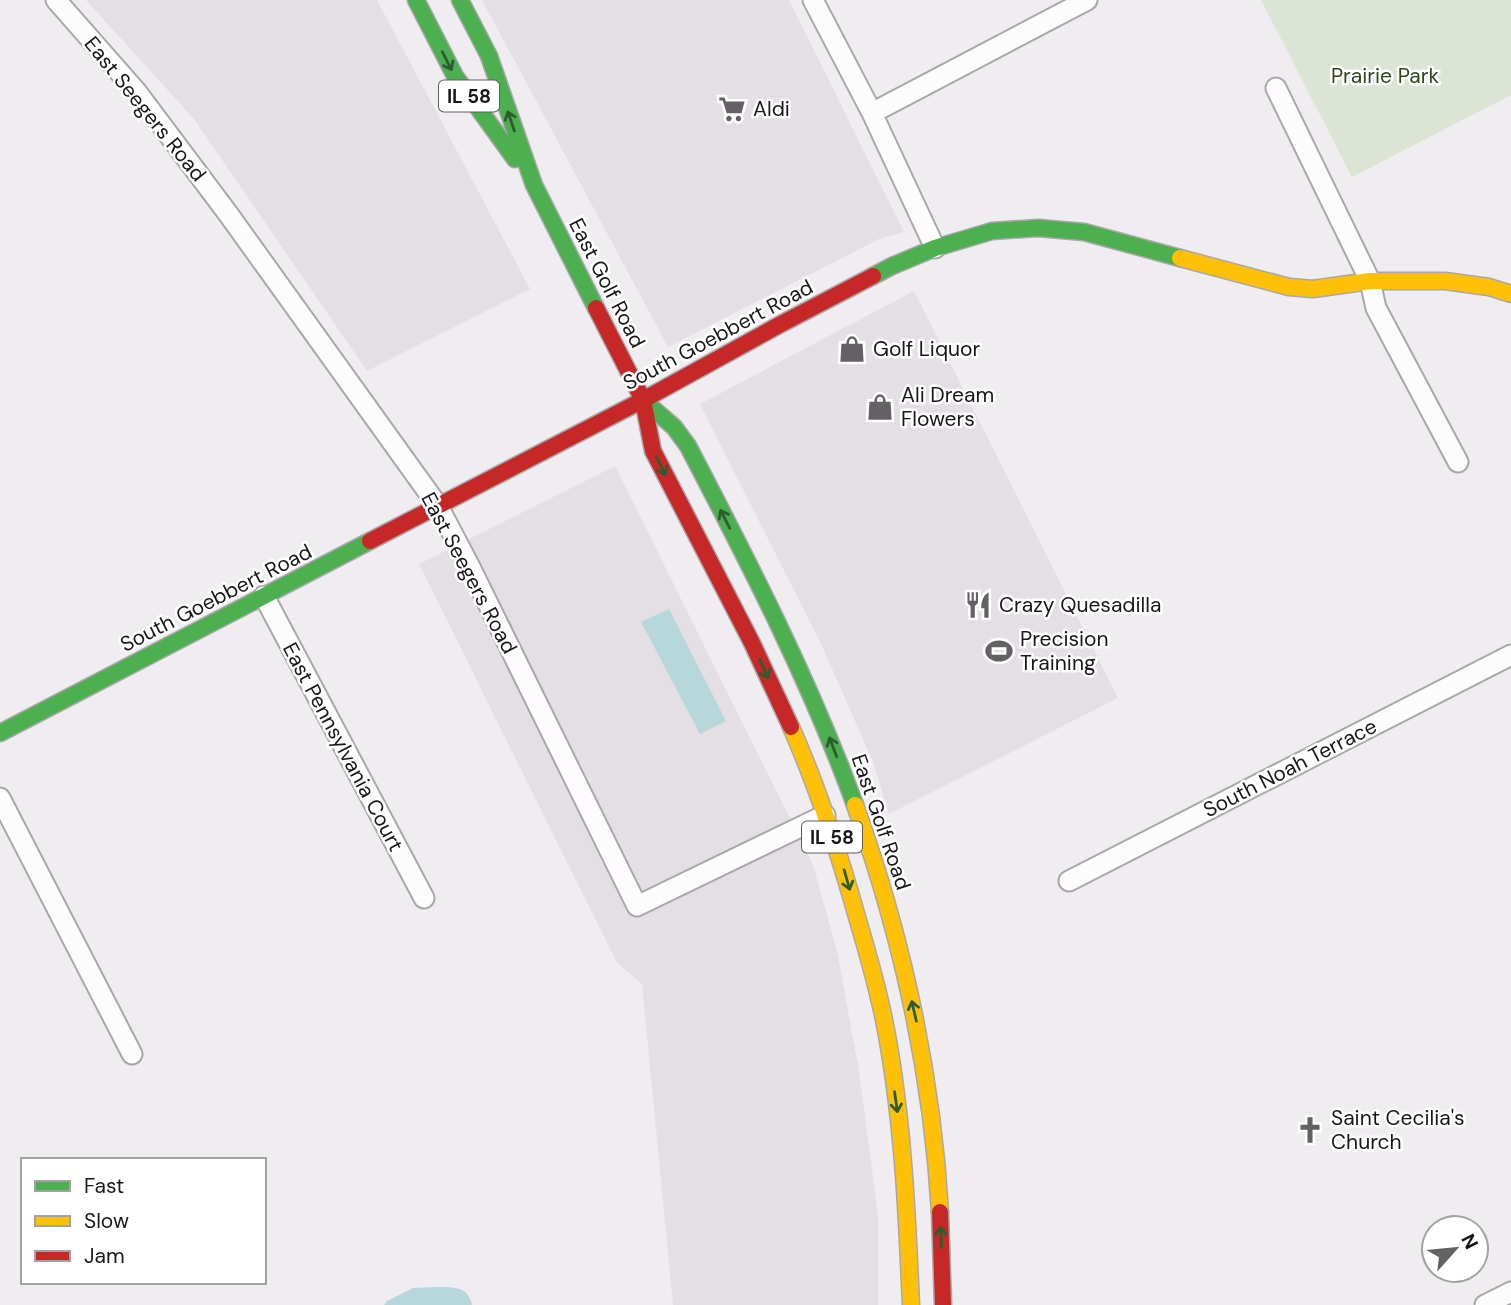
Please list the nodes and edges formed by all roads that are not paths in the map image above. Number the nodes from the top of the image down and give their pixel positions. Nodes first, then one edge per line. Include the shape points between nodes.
1 (56, 0) edge
2 (416, 0) edge
3 (460, 0) edge
4 (813, 0) edge
5 (1087, 0) edge
6 (1276, 88) dead end
7 (872, 113) junction
8 (534, 185) junction
9 (935, 248) junction
10 (1370, 281) junction
11 (1511, 294) edge
12 (643, 400) junction
13 (1458, 463) dead end
14 (438, 506) junction
15 (264, 596) junction
16 (1511, 655) edge
17 (0, 733) edge
18 (0, 798) edge
19 (825, 815) junction
20 (1069, 881) dead end
21 (424, 898) dead end
22 (132, 1054) dead end
23 (1511, 1292) edge
24 (911, 1305) edge
25 (943, 1305) edge
26 (1485, 1305) edge

1 - 14 street, East Seegers Road via 136,91
2 -> 8 main road, East Golf Road / IL 58 via 455,76
8 -> 3 main road, East Golf Road / IL 58 via 489,56
4 - 7 street
5 - 7 street
6 - 10 street
7 - 9 street
8 - 12 main road, East Golf Road / IL 58
9 - 10 main road, South Goebbert Road via 992,231 1038,228 1084,232 1289,287 1313,289
9 - 12 main road, South Goebbert Road via 892,266
10 - 11 main road, South Goebbert Road via 1445,281
10 - 13 street via 1377,309
12 - 14 main road, South Goebbert Road
12 -> 19 main road, East Golf Road / IL 58 via 653,451 752,643
25 -> 12 main road, East Golf Road / IL 58 via 933,1129 918,1029 897,936 870,850 822,719 771,608 681,434
14 - 15 main road, South Goebbert Road
14 - 19 street, East Seegers Road via 637,906
15 - 17 main road, South Goebbert Road
15 - 21 street, East Pennsylvania Court
16 - 20 street, South Noah Terrace
18 - 22 street
19 -> 24 main road, East Golf Road / IL 58 via 886,1029 907,1205
23 - 26 street

